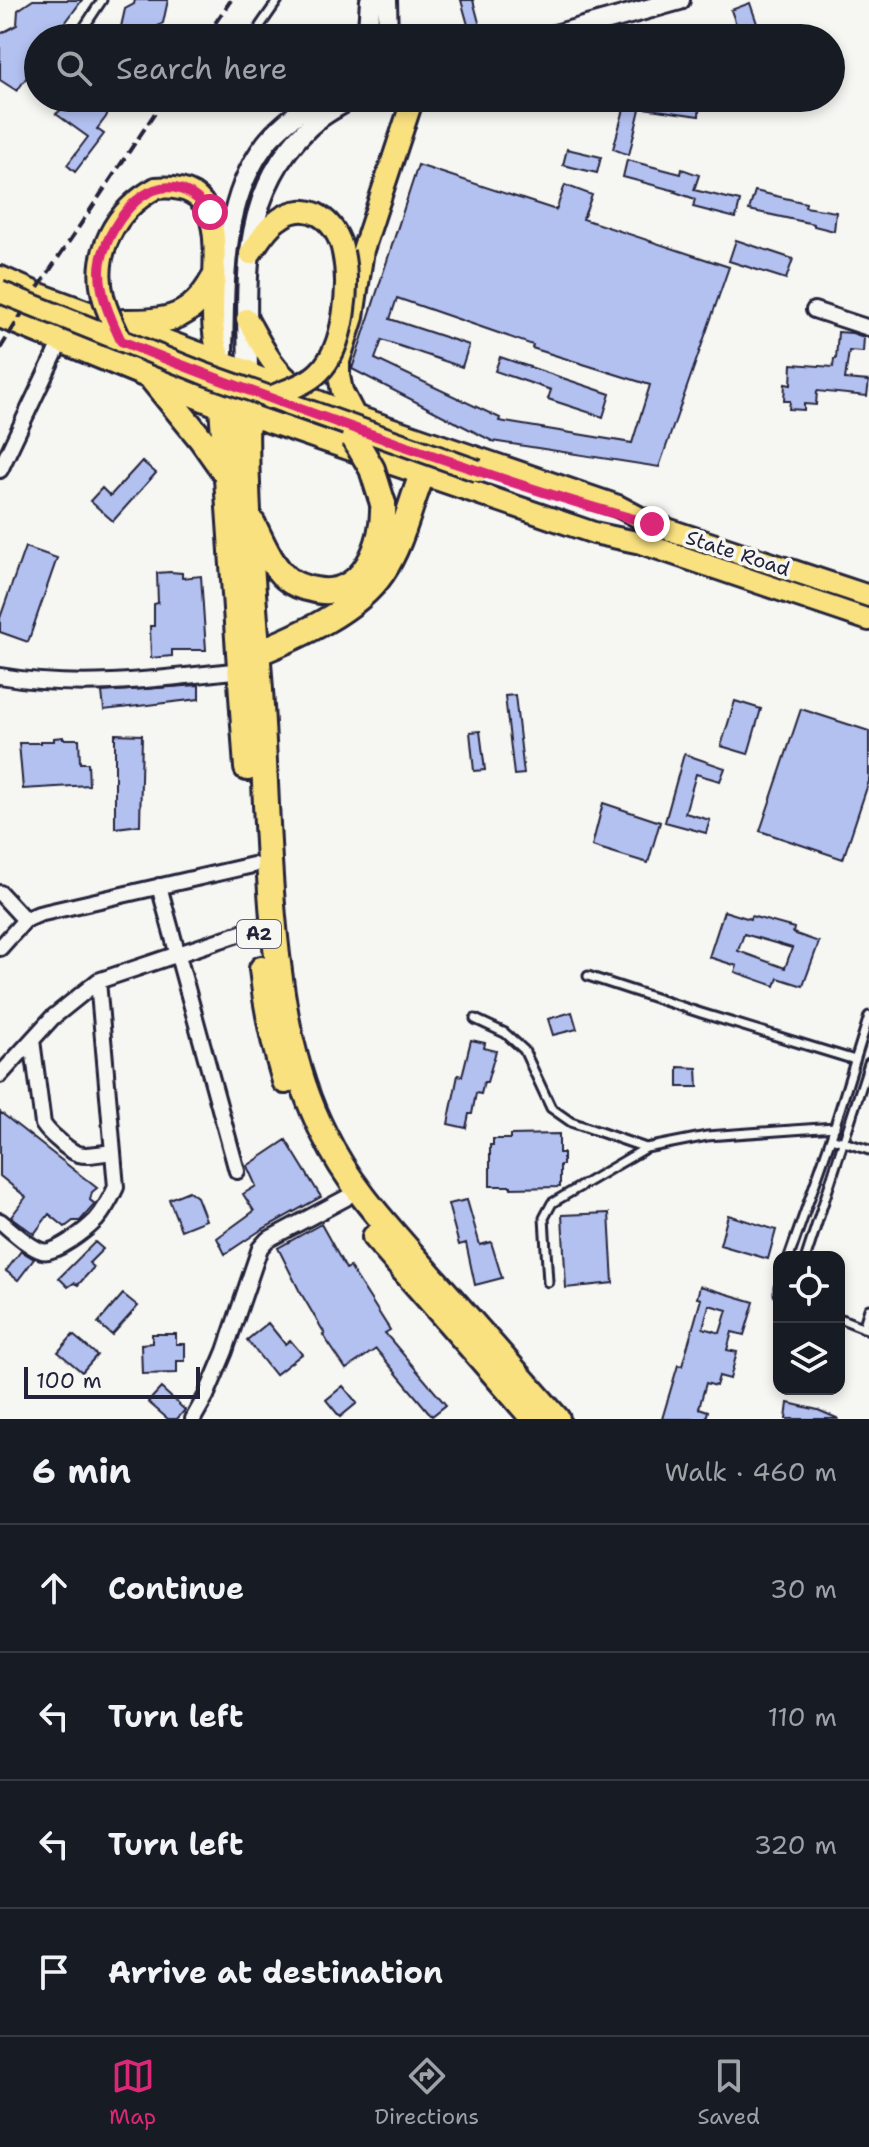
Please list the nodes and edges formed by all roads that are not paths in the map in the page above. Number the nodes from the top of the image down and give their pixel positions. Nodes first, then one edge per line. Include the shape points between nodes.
1 (102, 0) edge
2 (278, 0) edge
3 (370, 0) edge
4 (387, 0) edge
5 (680, 0) edge
6 (86, 24) edge
7 (261, 24) edge
8 (368, 24) edge
9 (388, 24) edge
10 (594, 24) edge
11 (299, 112) edge
12 (329, 112) edge
13 (408, 112) edge
14 (250, 254) junction
15 (0, 279) edge
16 (213, 280) junction
17 (0, 292) edge
18 (0, 303) edge
19 (814, 310) dead end
20 (0, 315) edge
21 (247, 319) junction
22 (106, 321) junction
23 (869, 328) edge
24 (61, 341) junction
25 (121, 341) junction
26 (223, 364) junction
27 (248, 373) junction
28 (152, 378) junction
29 (269, 398) junction
30 (312, 398) junction
31 (222, 406) junction
32 (246, 414) junction
33 (355, 427) junction
34 (0, 470) edge
35 (227, 475) junction
36 (422, 475) junction
37 (476, 475) junction
38 (248, 517) junction
39 (652, 524) junction
40 (641, 543) junction
41 (869, 596) edge
42 (869, 620) edge
43 (249, 661) junction
44 (0, 676) edge
45 (253, 865) junction
46 (159, 886) junction
47 (0, 893) edge
48 (25, 920) junction
49 (259, 927) junction
50 (0, 948) edge
51 (177, 956) junction
52 (588, 976) dead end
53 (98, 981) junction
54 (869, 1016) edge
55 (475, 1019) dead end
56 (32, 1040) junction
57 (855, 1060) junction
58 (869, 1063) edge
59 (0, 1075) edge
60 (835, 1127) junction
61 (831, 1138) junction
62 (844, 1143) junction
63 (646, 1148) junction
64 (869, 1150) edge
65 (113, 1152) junction
66 (237, 1171) dead end
67 (346, 1198) junction
68 (0, 1221) edge
69 (791, 1251) edge
70 (808, 1251) edge
71 (548, 1282) dead end
72 (869, 1309) edge
73 (845, 1320) edge
74 (866, 1329) edge
75 (193, 1419) edge
76 (534, 1419) edge
77 (557, 1419) edge

1 - 6 lane
2 - 7 lane
3 - 8 main road
4 - 9 main road
5 - 10 main road
11 - 26 main road via 257,156 234,213 226,265
12 - 14 main road via 288,150 262,195
13 - 33 main road via 363,250 353,317 339,361 342,391
14 - 21 main road
14 - 29 main road, bridge via 277,220 310,211 336,231 346,265 345,306 327,362 319,373
15 - 22 highway
16 - 22 highway via 190,308 169,320
16 - 25 main road, bridge via 210,212 179,187 156,188 144,195 119,219 100,269 104,303
16 - 26 main road via 215,344
17 - 25 main road, bridge
18 - 33 main road via 204,386
19 - 23 street
20 - 24 highway
21 - 27 main road
21 - 30 main road via 274,365
22 - 26 highway
24 - 28 highway
24 - 34 street
25 - 29 main road, bridge
26 - 27 highway
26 - 31 highway, A2
27 - 30 main road, State Road
27 - 32 highway, A2
28 - 31 highway
28 - 35 highway
29 - 37 main road, bridge
30 - 33 main road, State Road
31 - 32 highway
31 - 35 highway, A2
32 - 36 main road, State Road
32 - 38 highway, A2
33 - 37 main road
33 - 38 highway, bridge via 383,504 377,550 353,582 323,592 298,586 279,570
33 - 39 main road, State Road via 618,506
35 - 43 highway, A2
36 - 40 main road, State Road via 594,533
36 - 43 highway via 400,539 366,592 328,620
37 - 39 main road
37 - 40 main road
38 - 43 highway, A2
39 - 41 main road, State Road
40 - 42 main road, State Road
43 - 44 street via 144,681 90,684
43 - 45 highway, A2
43 - 77 highway, A2 via 283,1006 306,1094 347,1178
45 - 46 street
45 - 49 highway, A2
46 - 48 street
46 - 51 street
47 - 48 street
48 - 50 street
49 - 51 street
49 - 67 highway, A2 via 266,1004 288,1088 325,1167
51 - 53 street
51 - 66 street
52 - 57 lane
53 - 56 street
53 - 65 street
54 - 57 lane
55 - 63 lane via 505,1033 524,1050 551,1108 571,1122
56 - 59 street
56 - 65 street via 46,1129 74,1154
57 - 60 lane
58 - 62 lane
60 - 61 lane
60 - 63 lane via 707,1136
61 - 62 lane
61 - 69 lane
62 - 64 lane
62 - 70 lane
63 - 71 lane via 552,1203 544,1218
65 - 68 street via 116,1187 111,1198 96,1220 59,1248 39,1251
67 - 75 street via 260,1248 225,1351
67 - 76 highway, A2
72 - 74 lane
73 - 74 lane

